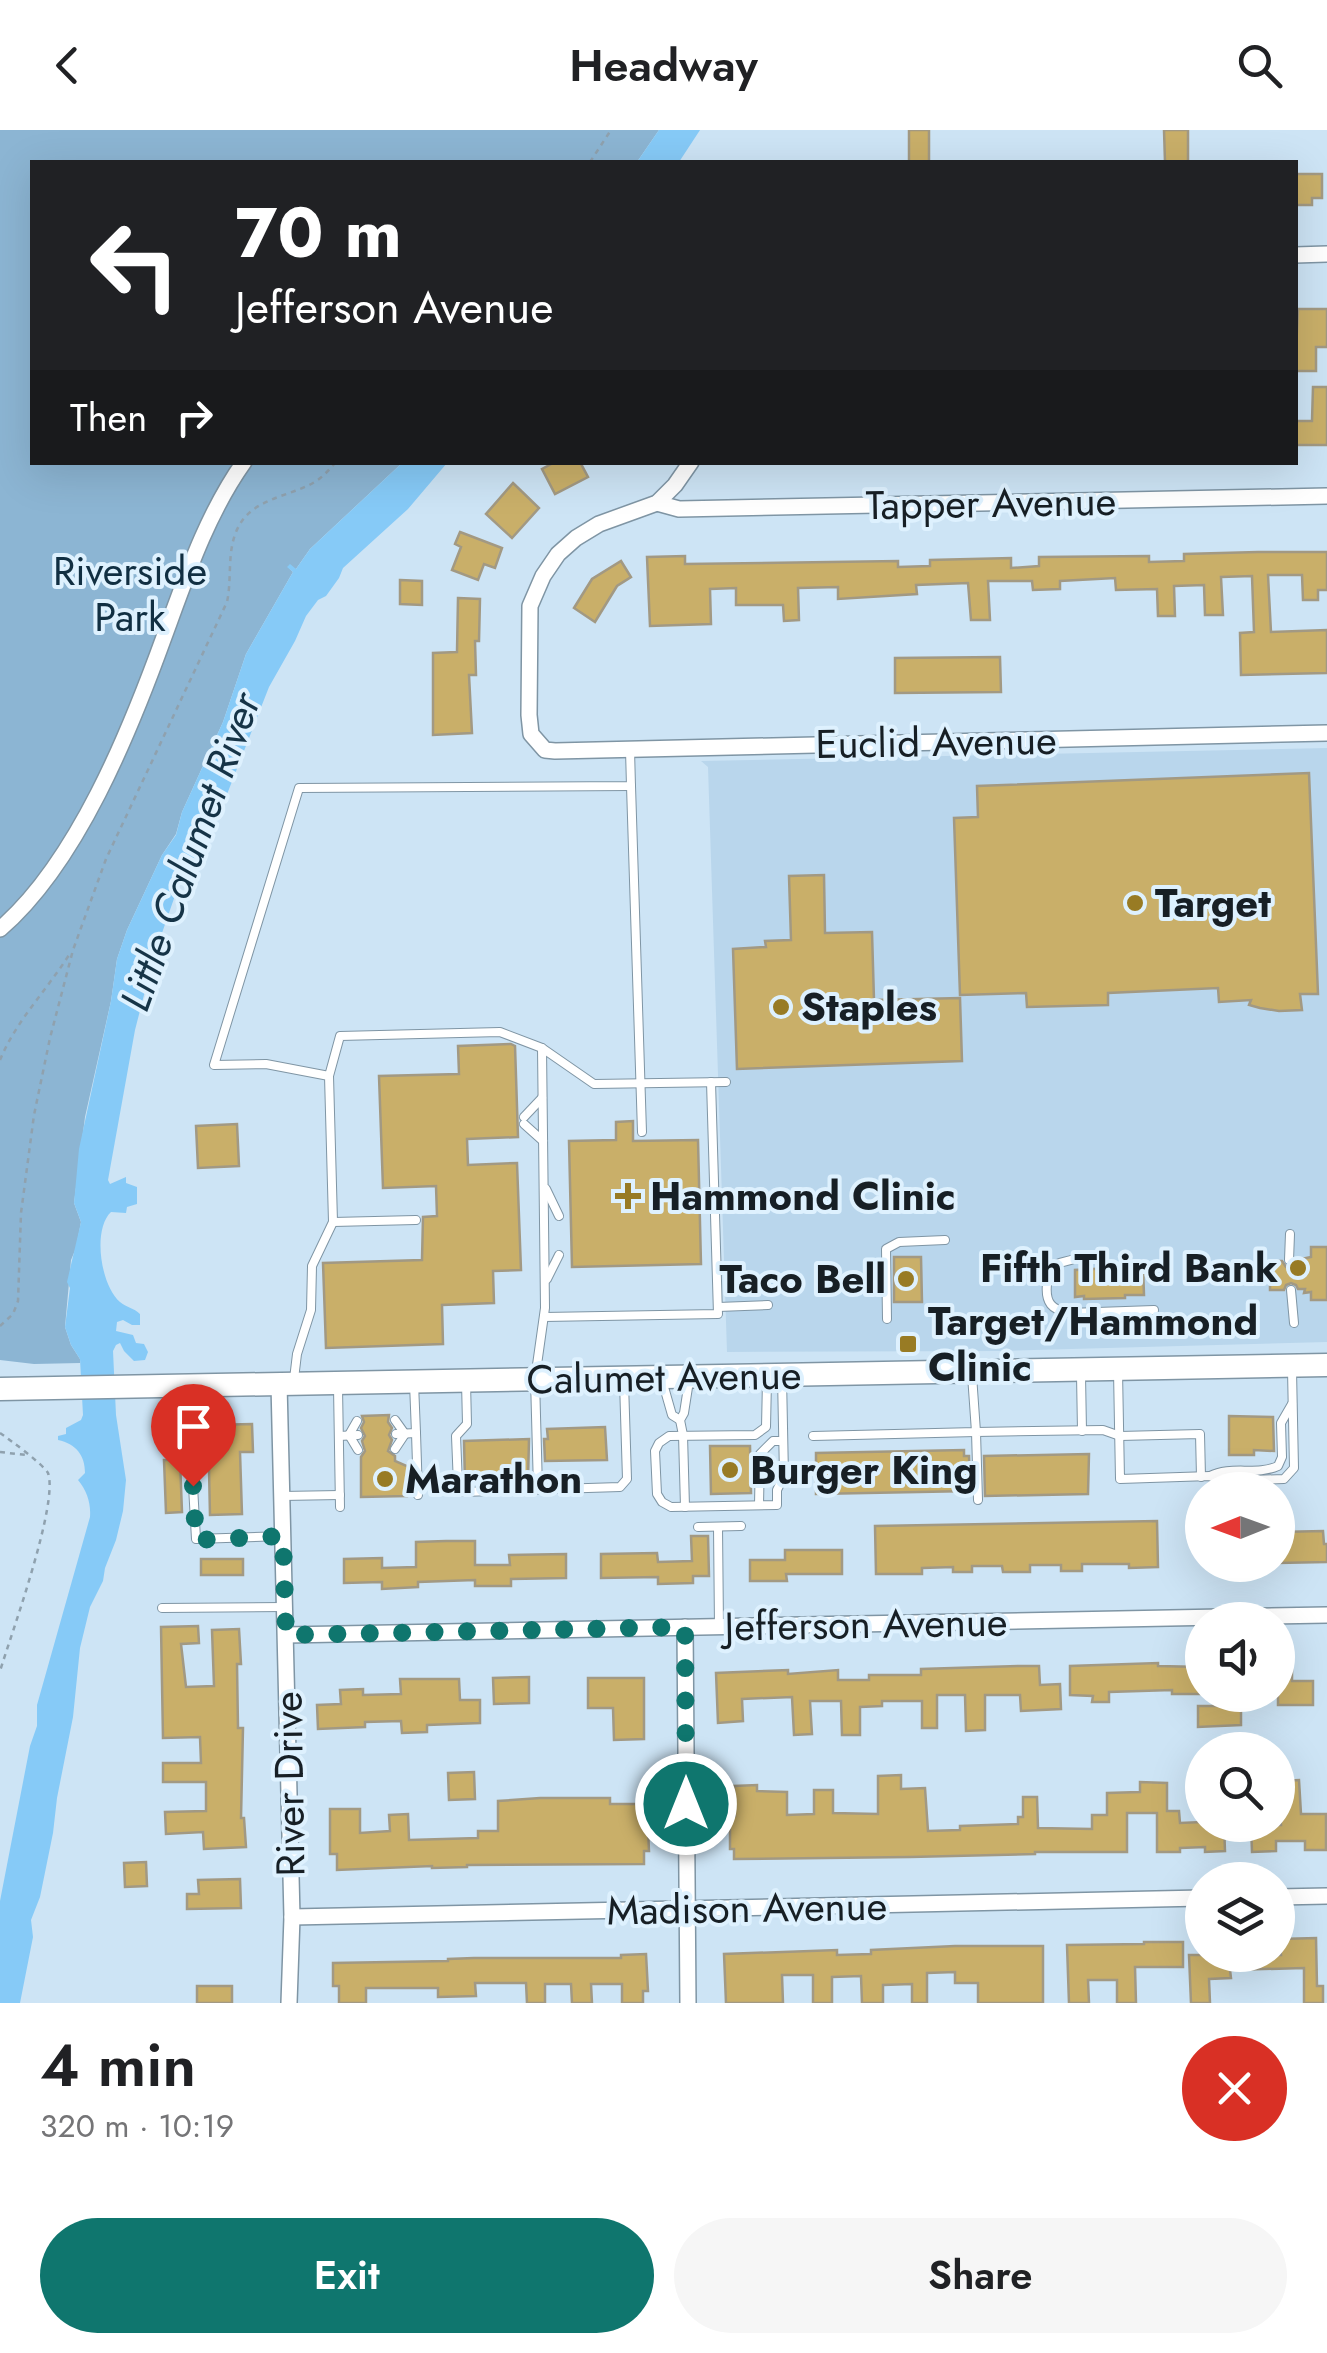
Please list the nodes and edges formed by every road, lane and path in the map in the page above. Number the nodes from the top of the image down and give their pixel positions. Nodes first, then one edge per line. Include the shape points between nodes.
1 (612, 130) edge
2 (591, 160) edge
3 (1327, 254) edge
4 (1298, 255) edge
5 (242, 465) edge
6 (332, 465) edge
7 (689, 465) edge
8 (1327, 496) edge
9 (657, 503) junction
10 (1327, 733) edge
11 (630, 750) junction
12 (631, 786) junction
13 (0, 929) edge
14 (73, 950) junction
15 (542, 1048) junction
16 (0, 1060) edge
17 (328, 1076) junction
18 (711, 1082) junction
19 (726, 1082) dead end
20 (640, 1084) junction
21 (542, 1098) junction
22 (642, 1132) dead end
23 (543, 1140) junction
24 (543, 1184) junction
25 (559, 1216) dead end
26 (416, 1220) dead end
27 (332, 1222) junction
28 (1290, 1234) dead end
29 (945, 1240) dead end
30 (559, 1255) dead end
31 (1082, 1255) dead end
32 (1289, 1260) dead end
33 (544, 1283) junction
34 (1290, 1290) dead end
35 (768, 1304) dead end
36 (718, 1306) junction
37 (1154, 1310) dead end
38 (544, 1317) junction
39 (887, 1319) dead end
40 (1294, 1323) dead end
41 (0, 1326) edge
42 (1327, 1365) edge
43 (1292, 1366) junction
44 (1081, 1369) junction
45 (1118, 1369) junction
46 (972, 1372) junction
47 (774, 1375) junction
48 (690, 1376) junction
49 (661, 1377) junction
50 (623, 1378) junction
51 (535, 1380) junction
52 (466, 1381) junction
53 (414, 1382) junction
54 (338, 1383) junction
55 (286, 1384) junction
56 (0, 1389) edge
57 (1293, 1403) junction
58 (357, 1420) dead end
59 (395, 1420) dead end
60 (680, 1420) junction
61 (1082, 1430) junction
62 (976, 1432) junction
63 (0, 1433) edge
64 (416, 1433) junction
65 (401, 1434) junction
66 (683, 1435) junction
67 (348, 1436) junction
68 (813, 1436) dead end
69 (1120, 1436) junction
70 (783, 1441) junction
71 (395, 1449) dead end
72 (358, 1450) dead end
73 (0, 1452) edge
74 (27, 1455) junction
75 (1205, 1472) edge
76 (1217, 1472) edge
77 (1290, 1472) edge
78 (1185, 1477) edge
79 (193, 1486) dead end
80 (538, 1489) junction
81 (340, 1495) junction
82 (418, 1495) dead end
83 (282, 1496) junction
84 (978, 1500) dead end
85 (759, 1505) junction
86 (685, 1507) junction
87 (340, 1508) dead end
88 (741, 1526) dead end
89 (718, 1527) junction
90 (698, 1528) dead end
91 (283, 1536) junction
92 (285, 1606) junction
93 (162, 1608) dead end
94 (1327, 1615) edge
95 (685, 1627) junction
96 (719, 1627) junction
97 (286, 1635) junction
98 (0, 1671) edge
99 (1327, 1896) edge
100 (1295, 1897) edge
101 (1185, 1898) edge
102 (688, 1909) junction
103 (292, 1917) junction
104 (289, 2003) edge
105 (688, 2003) edge

1 - 2 path
3 - 4 street
5 - 13 street via 188,570 141,701 101,787 28,903
6 - 14 path via 241,520 230,554 227,602 106,859
7 - 9 street
8 - 9 street, Tapper Avenue via 680,509
9 - 11 street, Euclid Avenue via 576,538 558,554 530,606 531,734 555,752
10 - 11 street, Euclid Avenue
11 - 12 lane
12 - 17 lane via 300,788 214,1065 266,1064
12 - 20 lane
14 - 16 path via 18,1023
14 - 41 path via 34,1115 18,1300
15 - 17 lane via 500,1032 340,1036
15 - 20 lane via 594,1084
15 - 21 lane
17 - 27 lane
18 - 19 lane
18 - 20 lane
18 - 36 lane
20 - 22 lane
21 - 23 lane
21 - 23 lane via 524,1121
23 - 24 lane
24 - 25 lane
24 - 33 lane
26 - 27 lane
27 - 55 lane via 312,1266 311,1310
28 - 32 lane
29 - 39 lane via 886,1249
30 - 33 lane
31 - 37 lane via 1049,1271 1046,1293 1056,1311
33 - 38 lane
34 - 40 lane
35 - 36 lane
36 - 38 lane via 718,1314
38 - 51 lane
42 - 43 main road, Calumet Avenue
43 - 45 main road, Calumet Avenue
43 - 57 lane
44 - 45 main road, Calumet Avenue
44 - 46 main road, Calumet Avenue
44 - 61 lane
45 - 69 lane
46 - 47 main road, Calumet Avenue
46 - 62 lane
47 - 48 main road, Calumet Avenue
47 - 66 lane via 762,1432
47 - 70 lane
48 - 49 main road, Calumet Avenue
48 - 60 lane
49 - 50 main road, Calumet Avenue
49 - 60 lane via 672,1415
50 - 51 main road, Calumet Avenue
50 - 80 lane via 627,1480 620,1487
51 - 52 main road, Calumet Avenue
51 - 80 lane
52 - 53 main road, Calumet Avenue
52 - 80 lane via 467,1424 456,1436 462,1492
53 - 54 main road, Calumet Avenue
53 - 64 lane
54 - 55 main road, Calumet Avenue
54 - 67 lane
55 - 56 main road, Calumet Avenue
55 - 83 street, River Drive
57 - 76 lane via 1281,1424 1278,1466
57 - 77 lane
58 - 67 lane
59 - 65 lane
60 - 66 lane
61 - 62 lane
61 - 69 lane
62 - 68 lane
62 - 84 lane
63 - 74 path
64 - 65 lane
64 - 82 lane
65 - 71 lane
66 - 86 lane
66 - 86 lane via 669,1436 655,1451 662,1502
67 - 72 lane
67 - 81 lane
69 - 75 lane via 1200,1434
69 - 78 lane via 1120,1479
70 - 85 lane via 760,1454
70 - 85 lane via 777,1505
73 - 74 path
74 - 98 path via 46,1470 50,1495
79 - 91 lane via 196,1540
81 - 83 lane
81 - 87 lane
83 - 91 street, River Drive
85 - 86 lane
88 - 89 lane
89 - 90 lane
89 - 96 lane
91 - 92 street, River Drive
92 - 93 lane
92 - 97 street, River Drive
94 - 96 street, Jefferson Avenue
95 - 96 street, Jefferson Avenue
95 - 97 street, Jefferson Avenue
95 - 102 street
97 - 103 street, River Drive
99 - 100 street
101 - 102 street, Madison Avenue
102 - 103 street, Madison Avenue
102 - 105 street
103 - 104 street, River Drive

